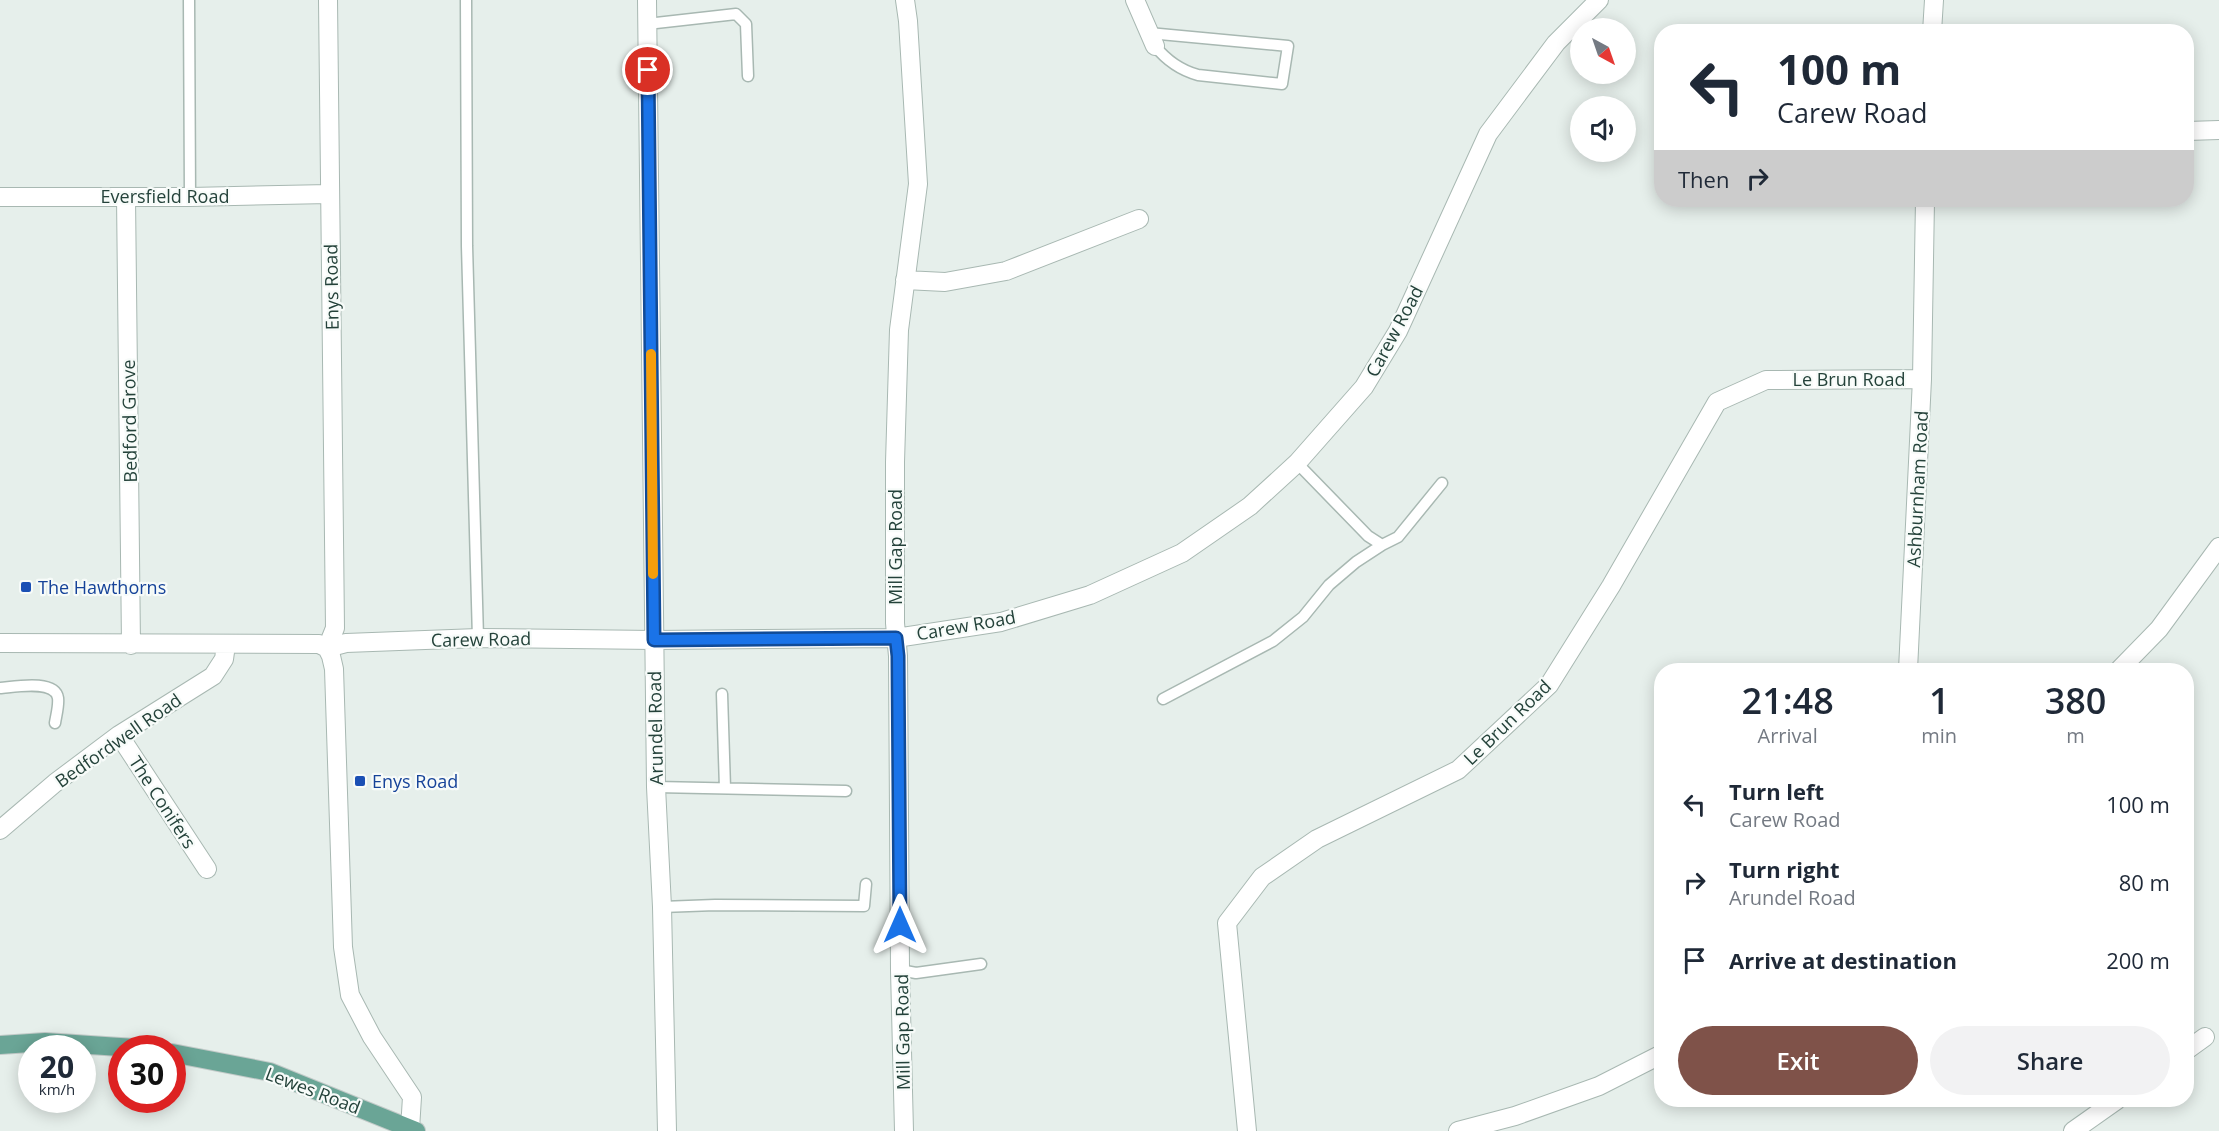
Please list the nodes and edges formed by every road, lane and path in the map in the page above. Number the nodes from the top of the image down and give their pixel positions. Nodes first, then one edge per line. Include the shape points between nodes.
1 (189, 0) edge
2 (328, 0) edge
3 (466, 0) edge
4 (647, 0) edge
5 (905, 0) edge
6 (1135, 0) edge
7 (1599, 0) edge
8 (1934, 0) edge
9 (647, 24) junction
10 (1932, 24) edge
11 (1152, 39) junction
12 (748, 76) dead end
13 (2219, 130) edge
14 (2194, 131) edge
15 (329, 194) junction
16 (0, 197) edge
17 (126, 197) junction
18 (190, 197) junction
19 (1924, 207) edge
20 (1139, 219) dead end
21 (905, 280) junction
22 (1922, 379) junction
23 (1297, 463) junction
24 (1442, 483) dead end
25 (1382, 545) junction
26 (2219, 547) edge
27 (478, 638) junction
28 (896, 638) junction
29 (654, 640) junction
30 (0, 643) edge
31 (131, 645) junction
32 (226, 645) junction
33 (327, 648) junction
34 (1908, 663) edge
35 (2126, 663) edge
36 (0, 688) edge
37 (722, 694) dead end
38 (1163, 699) dead end
39 (55, 723) dead end
40 (119, 735) junction
41 (656, 787) junction
42 (725, 788) junction
43 (846, 791) dead end
44 (0, 830) edge
45 (207, 869) dead end
46 (866, 884) dead end
47 (662, 908) junction
48 (981, 964) dead end
49 (900, 970) junction
50 (2205, 1037) dead end
51 (0, 1045) edge
52 (2194, 1045) edge
53 (108, 1046) edge
54 (186, 1056) edge
55 (1654, 1058) edge
56 (2107, 1107) edge
57 (413, 1130) edge
58 (667, 1131) edge
59 (904, 1131) edge
60 (1247, 1131) edge
61 (1458, 1131) edge
62 (2073, 1131) edge

1 - 18 lane
2 - 15 street, Enys Road
3 - 27 lane via 467,246
4 - 9 street, Arundel Road
5 - 21 street, Mill Gap Road via 918,184
6 - 11 street
7 - 23 street, Carew Road via 1556,43 1488,134 1398,331 1364,387
8 - 10 street
9 - 12 lane via 736,14 746,24
9 - 29 street, Arundel Road
11 - 11 lane via 1288,46 1282,84 1185,71 1163,56
13 - 14 street
15 - 18 street, Eversfield Road
15 - 33 street, Enys Road via 335,628
16 - 17 street, Eversfield Road
17 - 18 street, Eversfield Road
17 - 31 street, Bedford Grove
19 - 22 street, Ashburnham Road
20 - 21 street via 1006,271 945,282
21 - 28 street, Mill Gap Road via 899,330 895,462
22 - 34 street, Ashburnham Road
22 - 60 street, Le Brun Road via 1766,380 1717,402 1549,685 1458,770 1317,839 1262,877 1227,923
23 - 25 lane via 1368,536
23 - 28 street, Carew Road via 1250,506 1182,553 1090,594 1001,622
24 - 25 lane via 1398,537
25 - 38 lane via 1329,585 1303,617 1273,640
26 - 35 street via 2159,629
27 - 29 street, Carew Road
27 - 33 street, Carew Road via 346,643
28 - 29 street, Carew Road
28 - 49 street, Mill Gap Road
29 - 41 street, Arundel Road
30 - 31 street, Carew Road
31 - 32 street, Carew Road
32 - 33 street, Carew Road via 319,644
32 - 40 street, Bedfordwell Road via 224,659 213,676
33 - 57 street, Enys Road via 334,669 343,947 350,995 372,1037 412,1097
36 - 39 lane via 46,685 58,697
37 - 42 lane
40 - 44 street, Bedfordwell Road
40 - 45 street, The Conifers
41 - 42 lane
41 - 47 street, Arundel Road
42 - 43 lane
46 - 47 lane via 864,906
47 - 58 street, Arundel Road
48 - 49 lane via 916,973
49 - 59 street, Mill Gap Road
50 - 52 street
51 - 53 main road via 45,1041
54 - 57 main road, Lewes Road via 270,1072
55 - 61 street via 1599,1086 1515,1116
56 - 62 street

